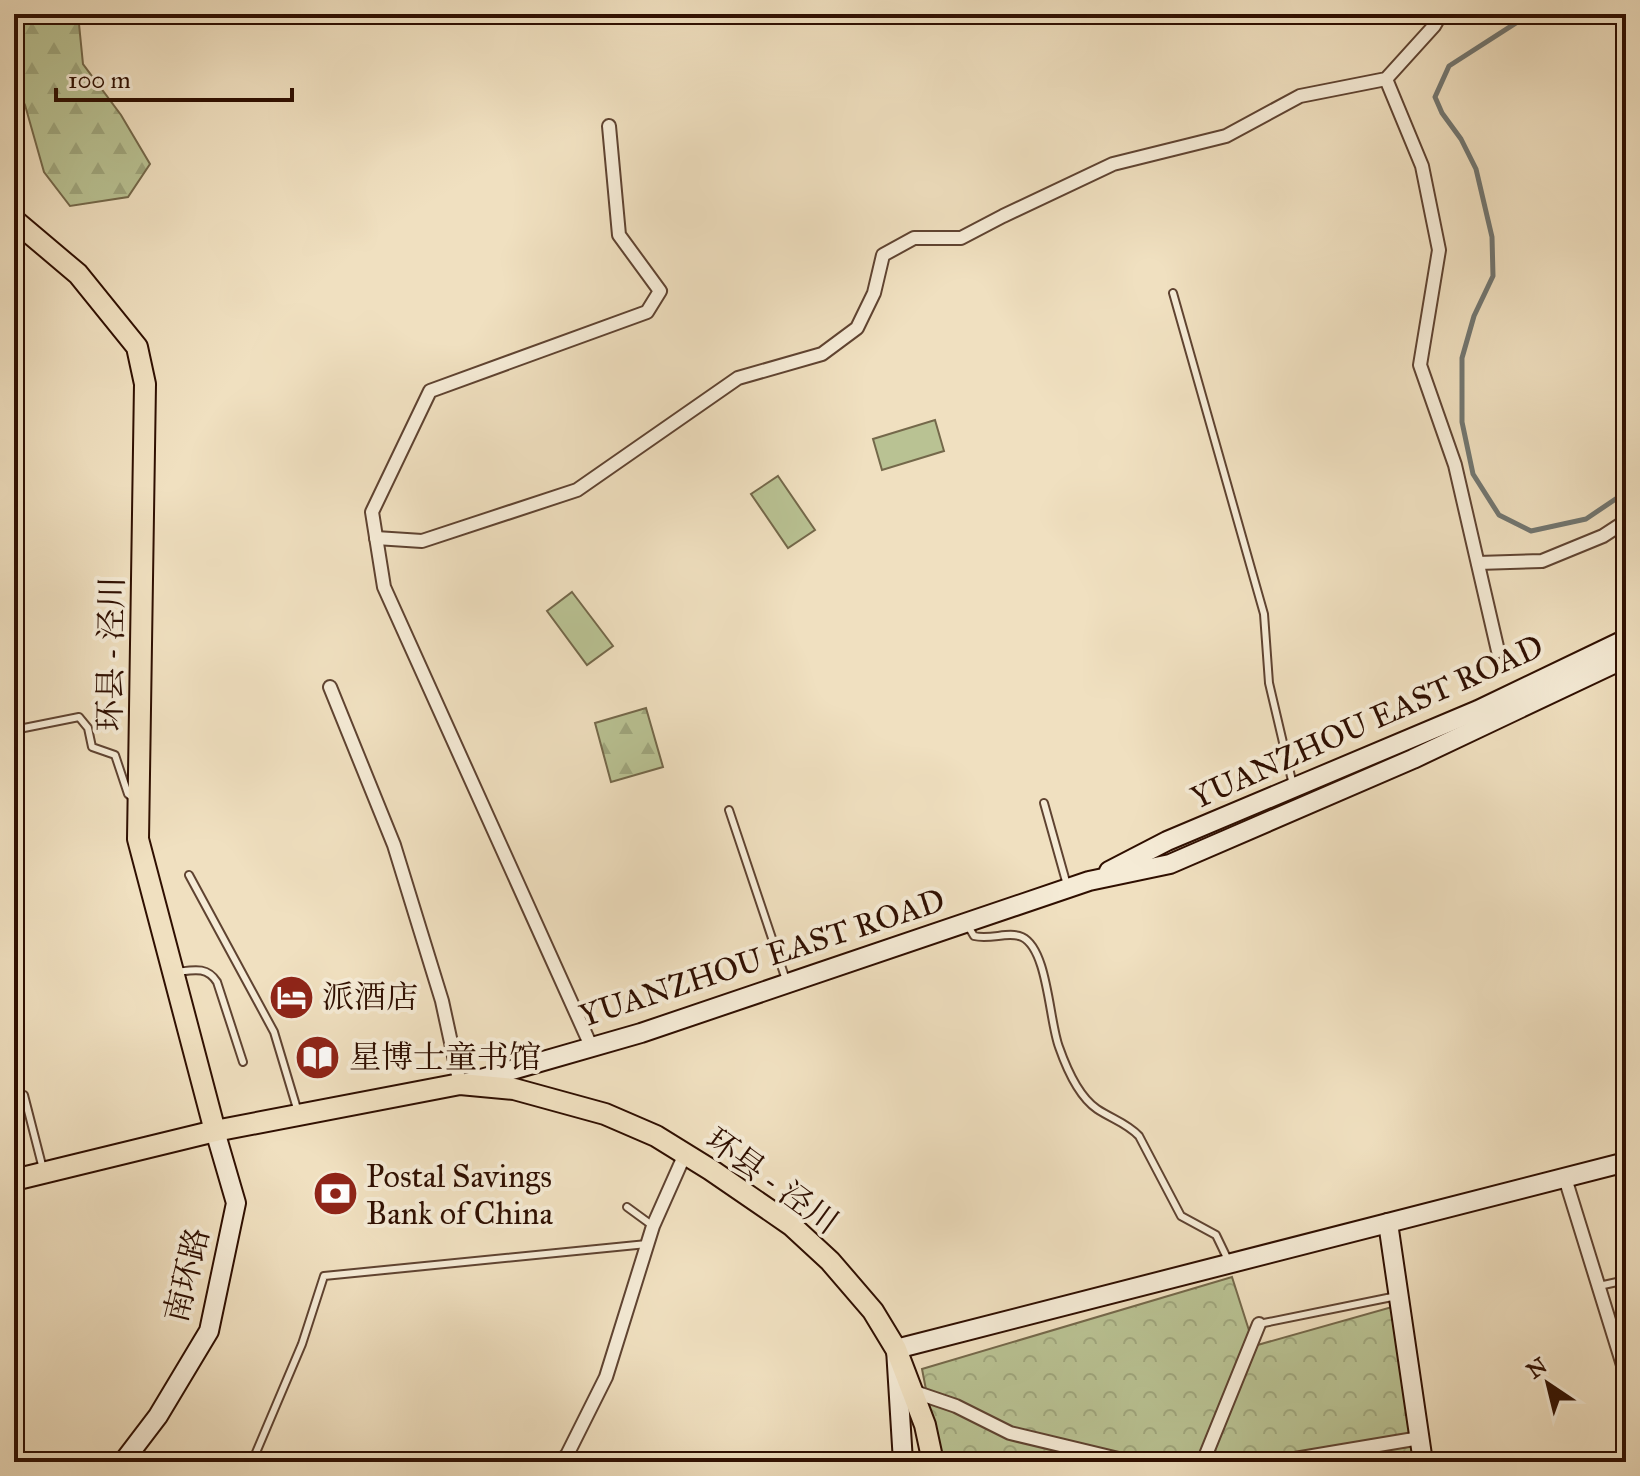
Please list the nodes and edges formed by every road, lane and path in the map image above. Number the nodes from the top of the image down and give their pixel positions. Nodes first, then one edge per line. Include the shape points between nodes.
1 (1441, 14) edge
2 (1386, 79) junction
3 (609, 126) dead end
4 (14, 220) edge
5 (1173, 293) dead end
6 (1626, 521) edge
7 (376, 538) junction
8 (1478, 563) junction
9 (1626, 639) edge
10 (1498, 651) dead end
11 (1626, 658) edge
12 (330, 687) dead end
13 (14, 730) edge
14 (1408, 751) junction
15 (1294, 788) junction
16 (138, 803) junction
17 (1044, 803) dead end
18 (729, 810) dead end
19 (189, 875) dead end
20 (1089, 881) junction
21 (1068, 889) junction
22 (966, 923) junction
23 (173, 972) junction
24 (787, 984) junction
25 (591, 1046) junction
26 (243, 1062) dead end
27 (460, 1084) junction
28 (24, 1095) dead end
29 (299, 1115) junction
30 (215, 1131) junction
31 (685, 1154) junction
32 (1626, 1162) edge
33 (44, 1173) junction
34 (1565, 1178) junction
35 (14, 1180) edge
36 (627, 1207) dead end
37 (1388, 1223) junction
38 (653, 1226) junction
39 (647, 1244) junction
40 (1229, 1264) junction
41 (1626, 1280) edge
42 (1599, 1286) junction
43 (1399, 1296) junction
44 (1259, 1324) joint
45 (896, 1349) junction
46 (1626, 1375) edge
47 (912, 1391) junction
48 (1420, 1438) junction
49 (126, 1461) edge
50 (252, 1462) edge
51 (559, 1462) edge
52 (903, 1462) edge
53 (933, 1462) edge
54 (1131, 1462) edge
55 (1203, 1462) edge
56 (1277, 1462) edge
57 (1423, 1462) edge

1 - 2 street
2 - 7 street via 1300,96 1226,136 1113,164 961,238 914,238 883,255 874,293 857,328 822,354 738,378 577,490 422,541
2 - 8 street via 1422,166 1439,250 1420,365 1455,465
3 - 7 street via 619,235 660,291 647,312 430,391 372,512
4 - 16 main road, 环县 - 泾川 via 78,274 137,347 145,384
5 - 15 lane via 1264,614 1269,683
6 - 8 street via 1542,561
7 - 25 street via 384,587
8 - 10 street
9 - 14 main road, YUANZHOU EAST ROAD
11 - 14 main road, YUANZHOU EAST ROAD
12 - 27 street via 394,845 442,1001
13 - 16 lane via 79,717 92,747 115,755 128,794
14 - 15 main road, YUANZHOU EAST ROAD
14 - 20 main road, YUANZHOU EAST ROAD via 1170,864
15 - 20 main road, YUANZHOU EAST ROAD via 1167,841
16 - 23 main road, 环县 - 泾川 via 138,839
17 - 21 lane
18 - 24 lane
19 - 29 lane via 274,1032
20 - 21 main road, YUANZHOU EAST ROAD
21 - 22 main road, YUANZHOU EAST ROAD
22 - 24 main road, YUANZHOU EAST ROAD
22 - 40 lane via 974,936 1010,935 1031,944 1072,1077 1093,1107 1139,1136 1181,1216 1216,1235
23 - 26 lane via 201,969 213,975
23 - 30 main road, 环县 - 泾川
24 - 25 main road, YUANZHOU EAST ROAD
25 - 27 main road, YUANZHOU EAST ROAD
27 - 29 main road, YUANZHOU EAST ROAD
27 - 31 main road, 环县 - 泾川 via 514,1089 605,1114
28 - 33 lane
29 - 30 main road, YUANZHOU EAST ROAD
30 - 33 main road, YUANZHOU EAST ROAD
30 - 49 main road, 南环路 via 236,1203 209,1331
31 - 38 street
31 - 45 main road, 环县 - 泾川 via 791,1225 830,1261 873,1311
32 - 34 main road
33 - 35 main road, YUANZHOU EAST ROAD
34 - 37 main road
34 - 42 street
36 - 38 lane
37 - 40 main road
37 - 43 main road
38 - 39 street
39 - 50 lane via 324,1276 302,1344
39 - 51 street via 606,1377
40 - 45 main road
41 - 42 lane
42 - 46 street
43 - 44 lane
43 - 48 main road
44 - 55 street
45 - 47 main road, 环县 - 泾川
45 - 52 main road
47 - 53 main road, 环县 - 泾川
47 - 54 street via 1010,1433
48 - 56 street
48 - 57 main road

